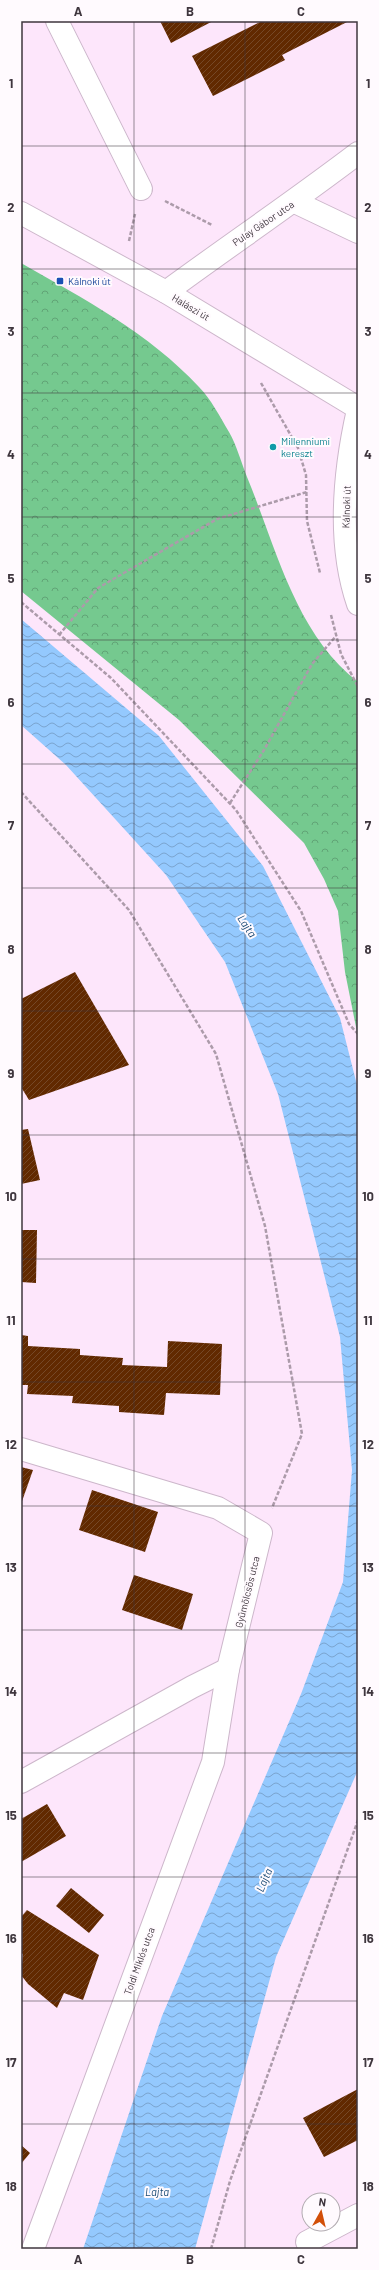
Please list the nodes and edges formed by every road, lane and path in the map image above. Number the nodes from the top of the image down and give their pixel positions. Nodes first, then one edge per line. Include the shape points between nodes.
1 (57, 21) edge
2 (358, 153) edge
3 (141, 189) joint
4 (295, 202) junction
5 (21, 213) edge
6 (358, 232) edge
7 (239, 239) junction
8 (166, 292) junction
9 (261, 382) dead end
10 (358, 409) edge
11 (307, 492) junction
12 (320, 574) dead end
13 (21, 602) edge
14 (358, 604) edge
15 (330, 610) dead end
16 (59, 635) junction
17 (336, 636) junction
18 (358, 687) edge
19 (21, 792) edge
20 (230, 802) junction
21 (358, 1034) edge
22 (21, 1449) edge
23 (261, 1533) junction
24 (228, 1669) junction
25 (21, 1782) edge
26 (358, 1820) edge
27 (358, 2214) edge
28 (307, 2242) dead end
29 (32, 2249) edge
30 (211, 2249) edge

1 - 3 street
2 - 4 street, Pulay Gábor utca
3 - 7 path
4 - 6 street
4 - 7 street, Pulay Gábor utca
5 - 8 street, Halászi út
7 - 8 street, Pulay Gábor utca
8 - 10 street, Halászi út
9 - 11 path via 298,448 306,475
10 - 14 street, Kálnoki út via 347,479 345,536 353,589
11 - 12 path via 307,521
11 - 16 path via 211,522 98,588
13 - 16 path
15 - 17 path
16 - 20 path via 111,678
17 - 18 path via 341,654
17 - 20 path via 312,664 264,750
19 - 23 path via 129,910 216,1054 264,1226 302,1434
20 - 21 path via 301,911 349,1024
22 - 23 street via 218,1508
23 - 24 street, Gyümölcsös utca
24 - 25 street
24 - 29 street, Toldi Miklós utca via 213,1762
26 - 30 path via 230,2181
27 - 28 street

